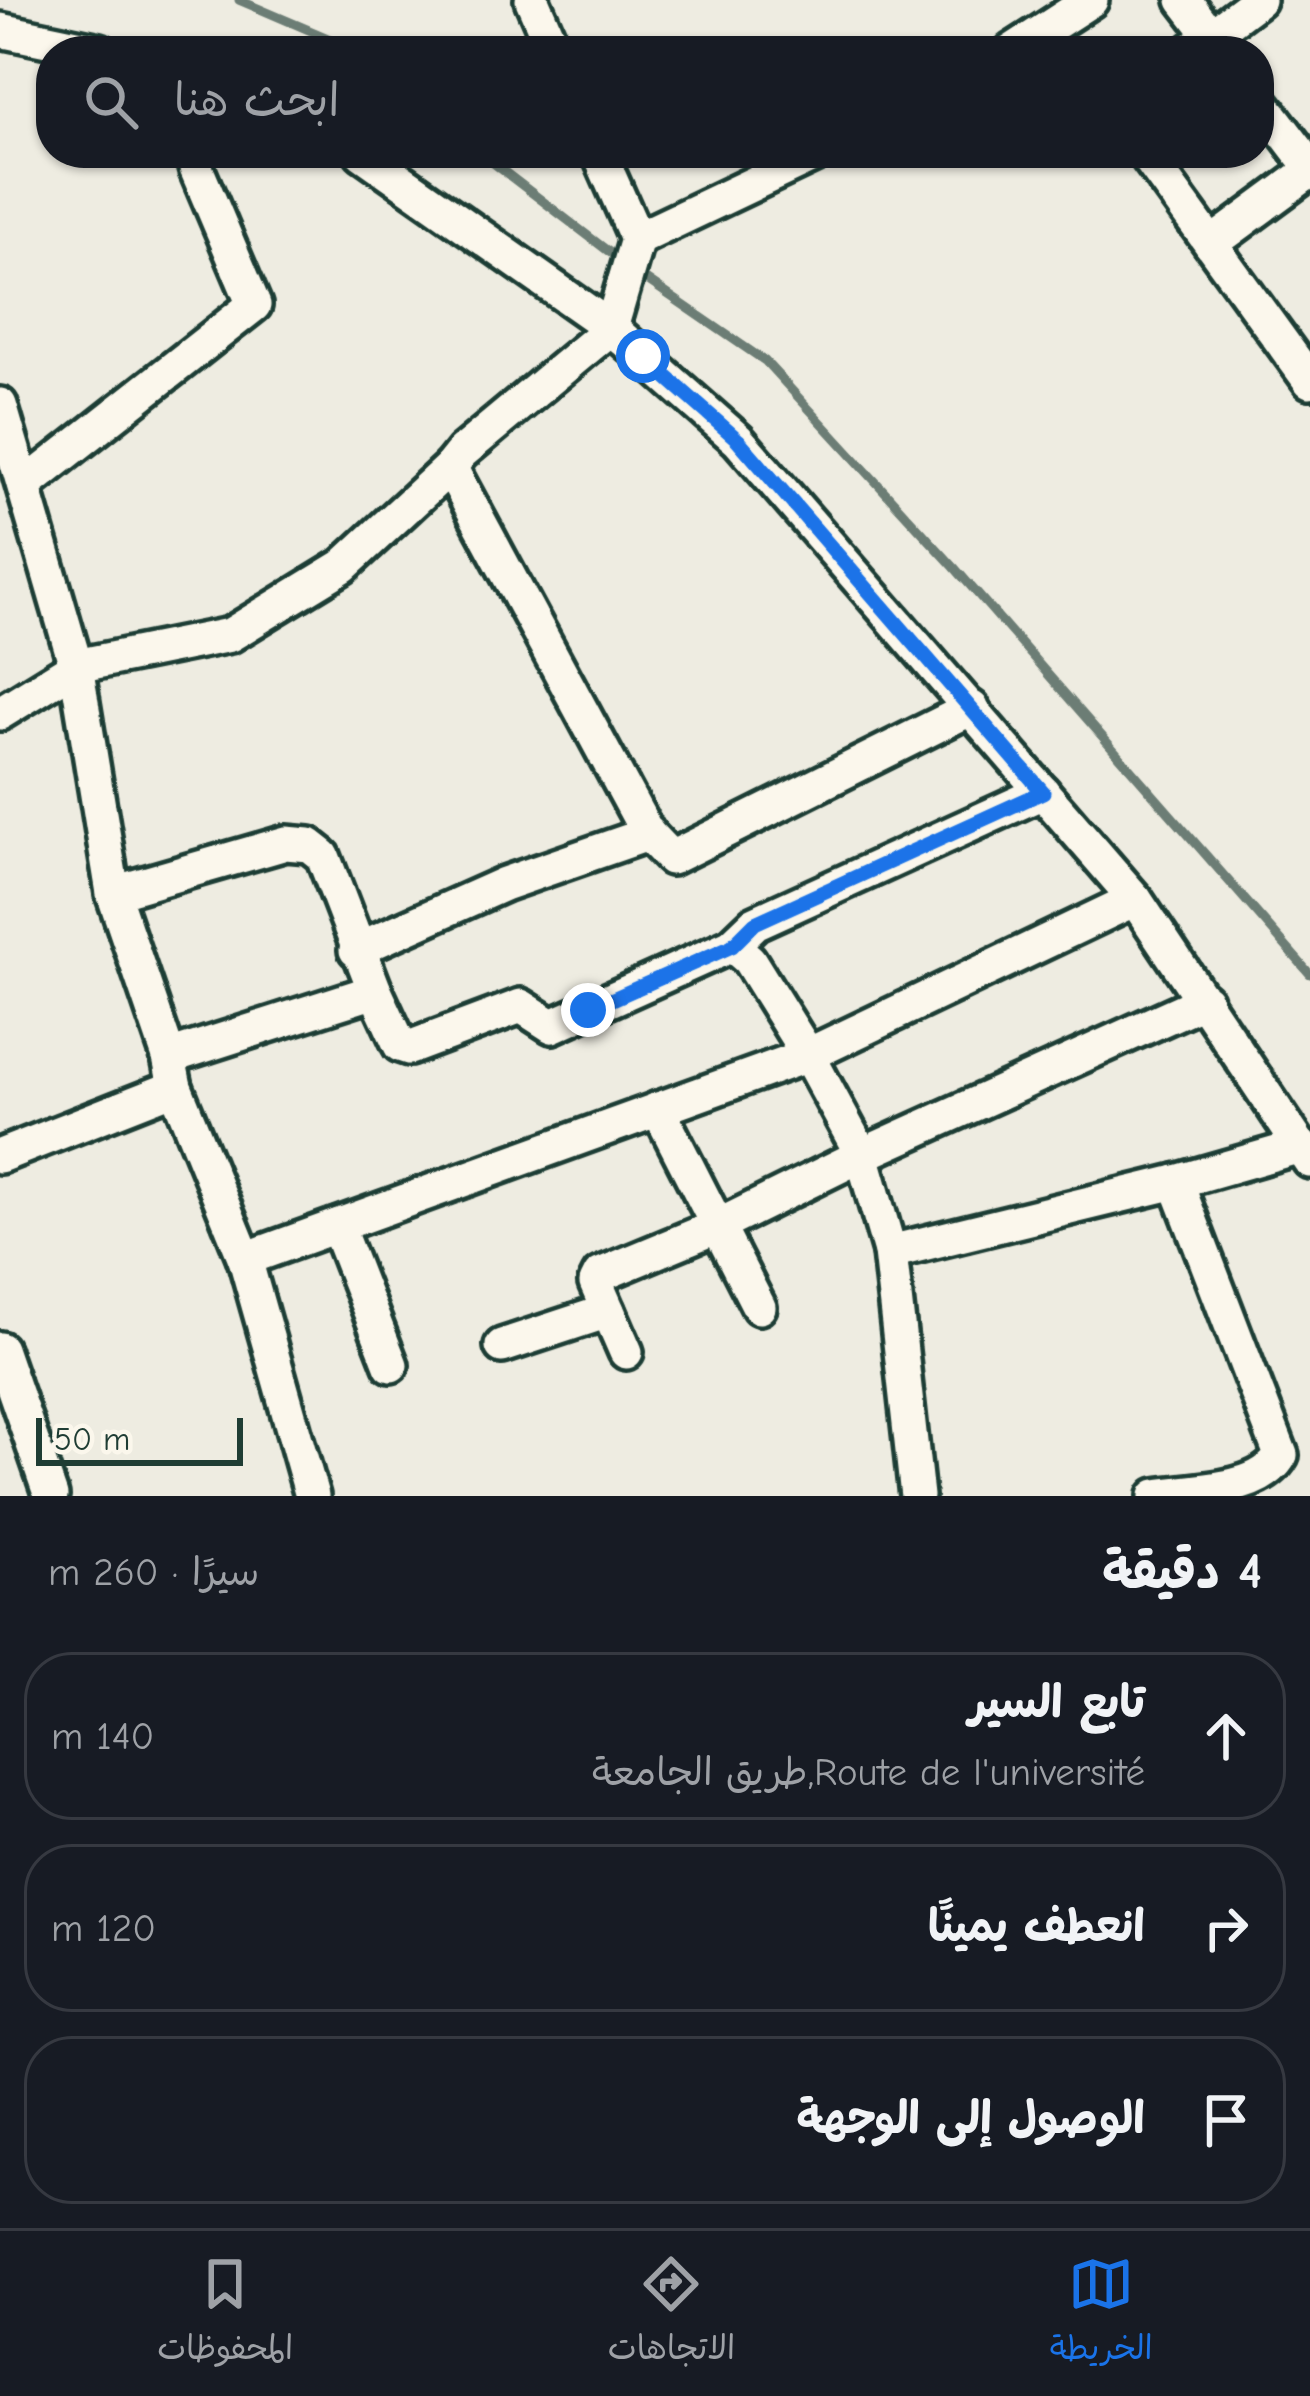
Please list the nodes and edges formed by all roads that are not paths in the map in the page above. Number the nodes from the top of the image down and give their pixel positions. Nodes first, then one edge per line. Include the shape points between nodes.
1 (532, 0) edge
2 (1091, 0) edge
3 (1184, 0) edge
4 (1258, 0) edge
5 (0, 30) edge
6 (548, 36) edge
7 (1063, 36) edge
8 (1203, 36) edge
9 (1219, 36) edge
10 (36, 38) edge
11 (1274, 117) edge
12 (1307, 157) edge
13 (196, 168) edge
14 (383, 168) edge
15 (606, 168) edge
16 (786, 168) edge
17 (1156, 168) edge
18 (637, 239) junction
19 (1211, 244) junction
20 (611, 328) junction
21 (1310, 382) edge
22 (0, 405) edge
23 (13, 466) edge
24 (450, 467) junction
25 (76, 666) junction
26 (972, 708) junction
27 (0, 713) edge
28 (1043, 792) junction
29 (648, 834) junction
30 (112, 893) junction
31 (1135, 899) junction
32 (732, 946) junction
33 (356, 950) junction
34 (375, 992) junction
35 (1205, 1000) junction
36 (808, 1055) junction
37 (172, 1072) junction
38 (658, 1109) junction
39 (1306, 1153) edge
40 (862, 1155) junction
41 (0, 1156) edge
42 (1176, 1182) junction
43 (337, 1226) junction
44 (718, 1226) junction
45 (890, 1252) junction
46 (244, 1259) junction
47 (759, 1307) dead end
48 (608, 1311) junction
49 (502, 1346) dead end
50 (0, 1349) edge
51 (626, 1352) dead end
52 (391, 1365) dead end
53 (1295, 1449) edge
54 (51, 1496) edge
55 (312, 1496) edge
56 (917, 1496) edge
57 (1156, 1496) edge

1 - 6 street
2 - 7 street
3 - 8 street
4 - 9 street
5 - 10 street
11 - 12 street
12 - 19 street
13 - 23 street via 254,305
14 - 20 street
15 - 18 street
16 - 18 street
17 - 19 street
18 - 20 street
19 - 21 street
20 - 24 street
20 - 26 street via 738,440
22 - 23 street
23 - 25 street
24 - 25 street via 343,566 230,635
24 - 29 street
25 - 27 street
25 - 30 street
26 - 28 street
26 - 29 street via 671,858
28 - 31 street
28 - 32 street via 755,923
29 - 33 street via 504,884
30 - 33 street via 286,844 309,845 323,856
30 - 37 street
31 - 35 street
31 - 36 street
32 - 34 street via 552,1026 521,1006 410,1048 400,1045
32 - 36 street
33 - 34 street
34 - 37 street
35 - 39 street
35 - 40 street
36 - 38 street
36 - 40 street
37 - 41 street
37 - 46 street
38 - 43 street
38 - 44 street
39 - 42 street
40 - 44 street
40 - 45 street
42 - 45 street
42 - 53 street
43 - 46 street
43 - 52 street
44 - 47 street
44 - 48 street via 599,1275
45 - 56 street
46 - 55 street
48 - 49 street
48 - 51 street
50 - 54 street
53 - 57 street via 1256,1479

